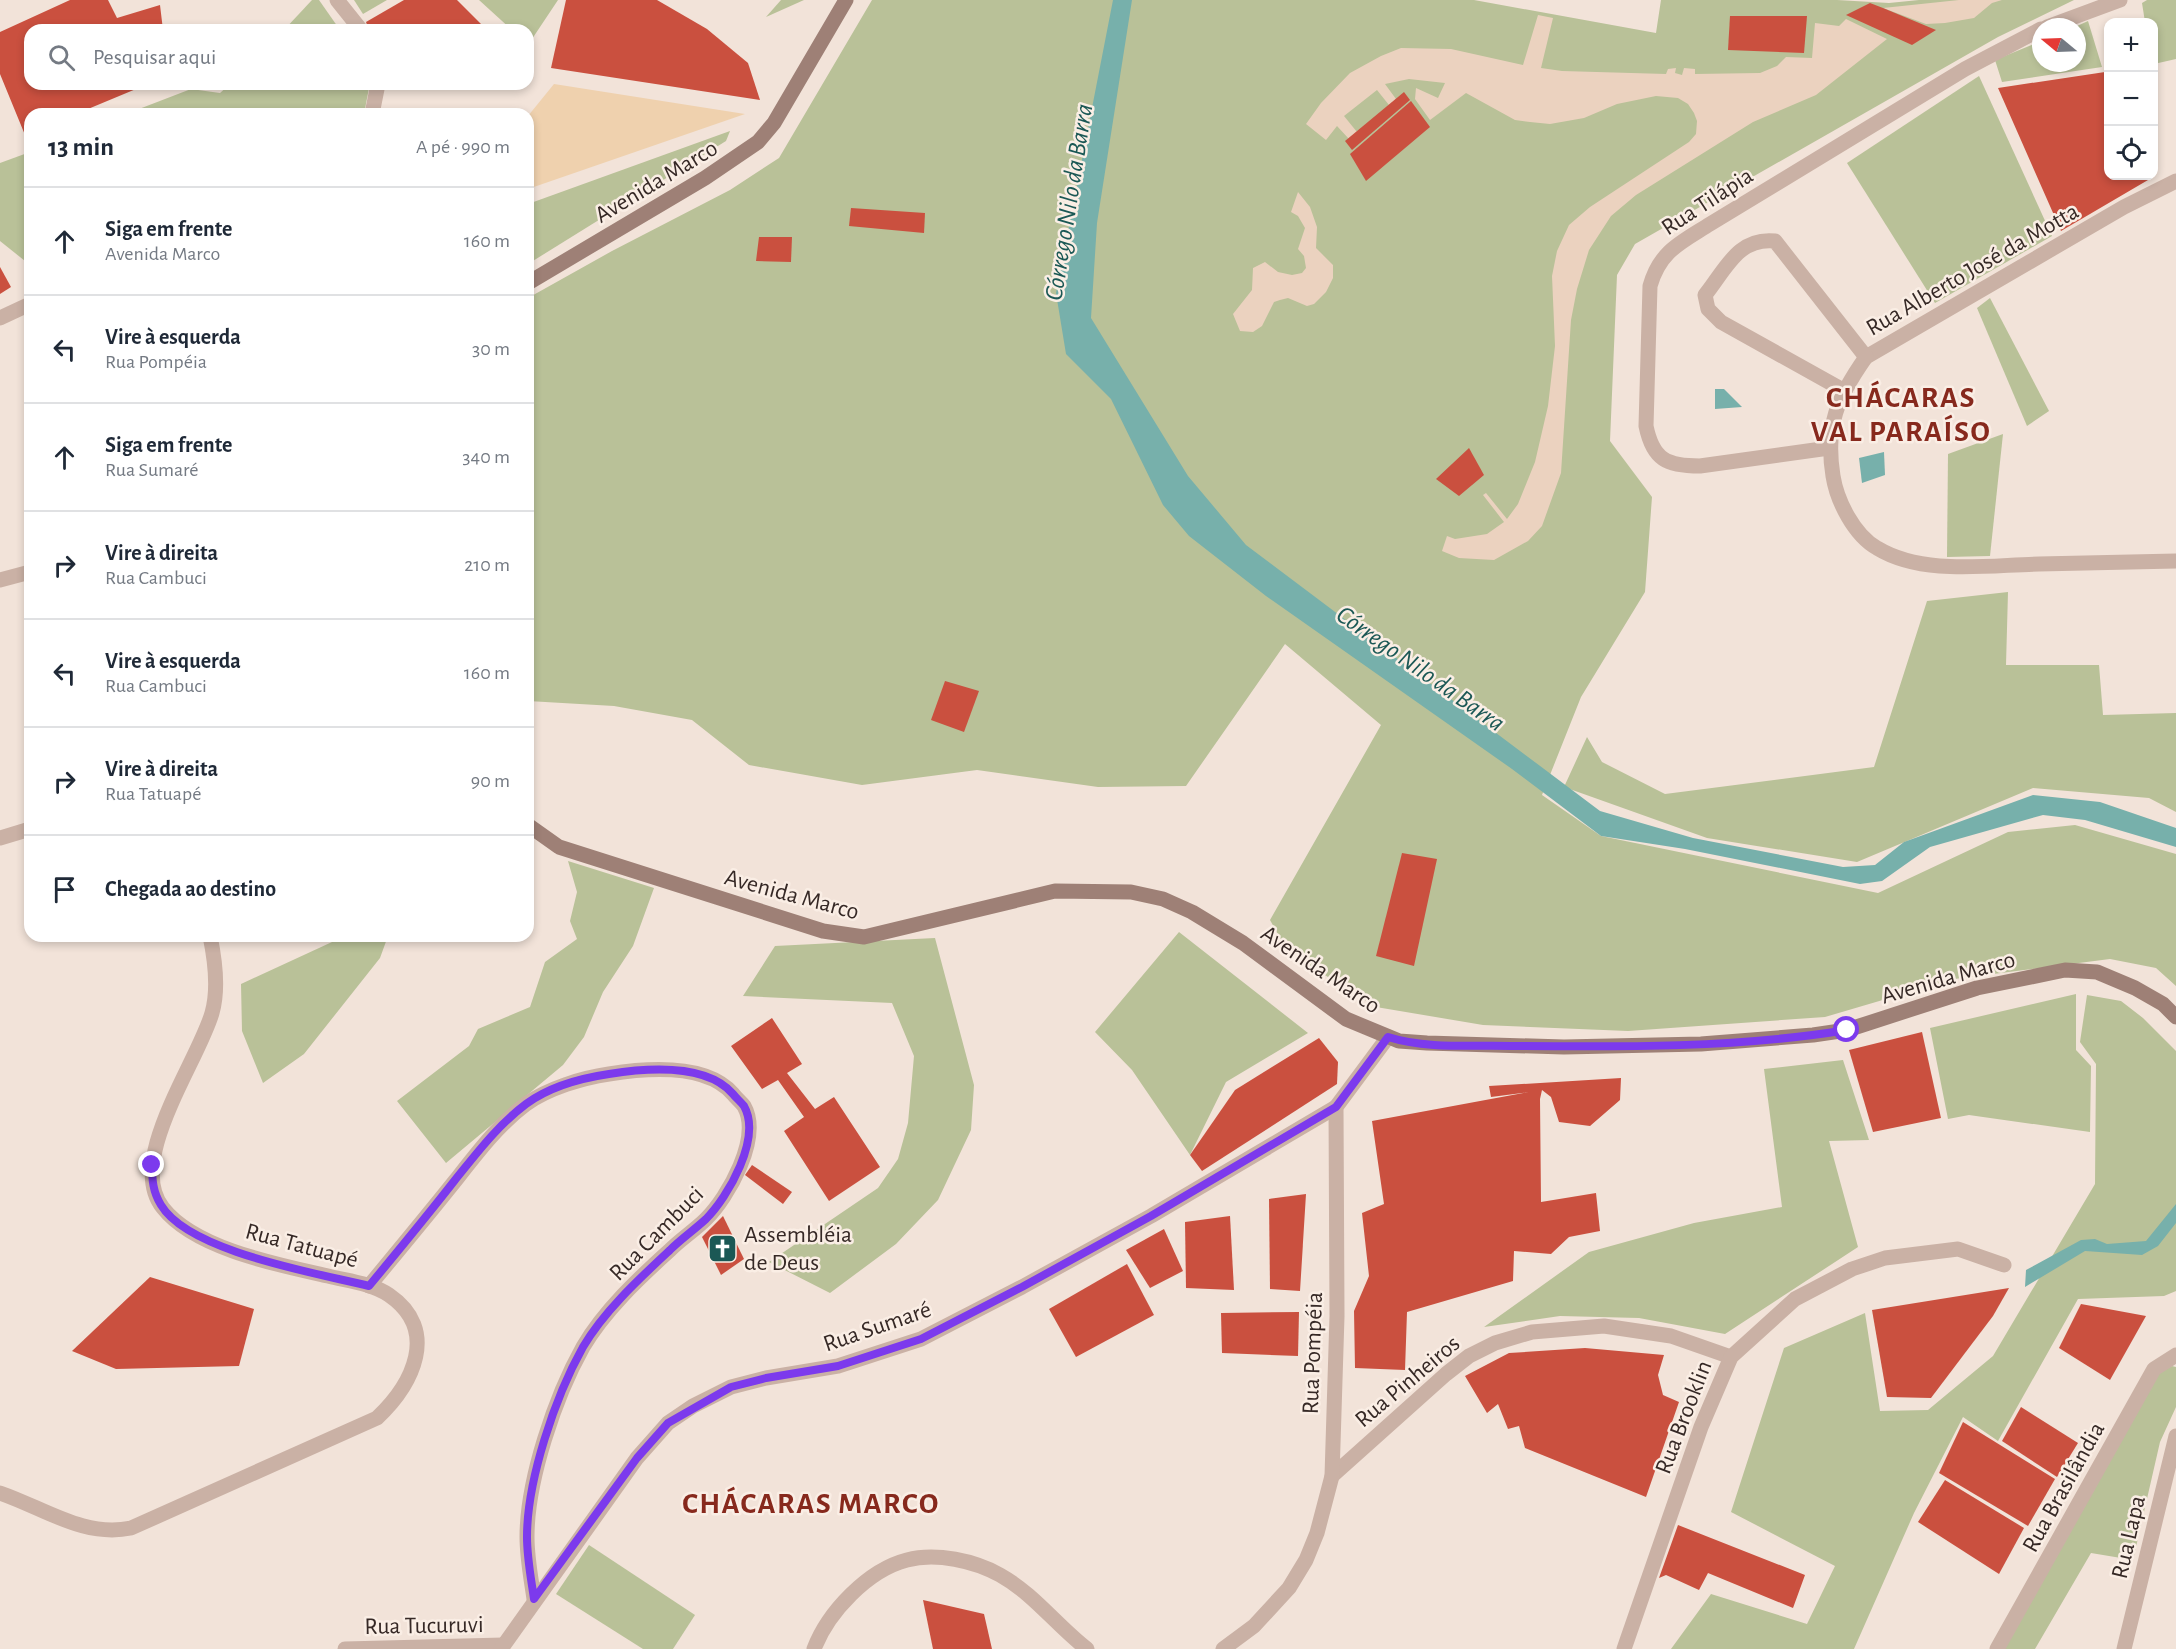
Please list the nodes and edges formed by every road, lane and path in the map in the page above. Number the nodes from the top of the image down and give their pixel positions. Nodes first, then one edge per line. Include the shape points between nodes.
1 (337, 0) edge
2 (846, 0) edge
3 (2120, 0) edge
4 (2071, 18) edge
5 (356, 24) edge
6 (2032, 34) edge
7 (377, 90) edge
8 (373, 108) edge
9 (2176, 181) edge
10 (534, 280) edge
11 (24, 307) edge
12 (0, 318) edge
13 (1866, 357) junction
14 (1843, 390) junction
15 (1829, 448) junction
16 (2176, 561) edge
17 (24, 574) edge
18 (0, 580) edge
19 (534, 829) edge
20 (24, 831) edge
21 (0, 838) edge
22 (211, 942) edge
23 (2176, 1017) edge
24 (1388, 1037) junction
25 (1336, 1107) junction
26 (2004, 1265) dead end
27 (369, 1286) junction
28 (2176, 1355) edge
29 (1731, 1357) junction
30 (2176, 1436) edge
31 (1332, 1476) junction
32 (0, 1493) edge
33 (534, 1599) junction
34 (502, 1647) edge
35 (345, 1649) edge
36 (814, 1649) edge
37 (1087, 1649) edge
38 (1223, 1649) edge
39 (1624, 1649) edge
40 (1997, 1649) edge
41 (2124, 1649) edge

1 - 5 street
2 - 10 main road, Avenida Marco via 758,142 737,159
3 - 4 street
6 - 15 street, Rua Tilápia via 1965,69 1719,218 1670,250 1655,268 1650,286 1646,426 1650,445 1659,456 1680,466 1700,466
7 - 8 street
9 - 13 street, Rua Alberto José da Motta via 2124,207
11 - 12 street
13 - 14 street, Rua Alberto José da Motta
13 - 14 street via 1775,241 1759,239 1744,245 1705,295 1708,309 1721,321
14 - 15 street, Rua Alberto José da Motta
15 - 16 street, Rua Alberto José da Motta via 1836,492 1856,529 1876,548 1911,562 1951,566
17 - 18 street
19 - 24 main road, Avenida Marco via 559,847 823,931 864,937 1055,891 1131,892 1162,899 1243,943 1346,1019
20 - 21 street
22 - 27 street, Rua Tatuapé via 212,1012 165,1121 152,1165 152,1188 162,1207 178,1224 200,1238
23 - 24 main road, Avenida Marco via 2163,1004 2135,988 2097,972 2065,970 1977,988 1847,1030 1813,1035 1701,1044 1564,1047 1427,1043
24 - 25 street
25 - 31 street, Rua Pompéia via 1337,1316
25 - 33 street, Rua Sumaré via 1141,1221 921,1339 838,1366 731,1387 693,1406 652,1438
26 - 29 street, Rua Brooklin via 1958,1249 1885,1258 1852,1269 1795,1299
27 - 32 street, Rua Tatuapé via 389,1295 406,1311 415,1328 417,1352 403,1391 377,1418 161,1516 112,1532 91,1529
27 - 33 street, Rua Cambuci via 497,1130 528,1103 564,1085 650,1069 678,1072 705,1076 726,1086 744,1107 749,1126 747,1144 722,1199 608,1314 583,1347 557,1406 539,1463 527,1535
28 - 40 street, Rua Brasilândia via 2154,1370
29 - 31 street, Rua Pinheiros via 1671,1336 1604,1326 1532,1332 1469,1356 1399,1413
29 - 39 street, Rua Brooklin via 1701,1427
30 - 41 street, Rua Lapa
31 - 38 street, Rua Pompéia via 1306,1560 1288,1588 1254,1626
33 - 34 street, Rua Sumaré
34 - 35 street, Rua Tucuruvi
36 - 37 street via 833,1614 879,1573 907,1560 942,1558 999,1575 1031,1597

